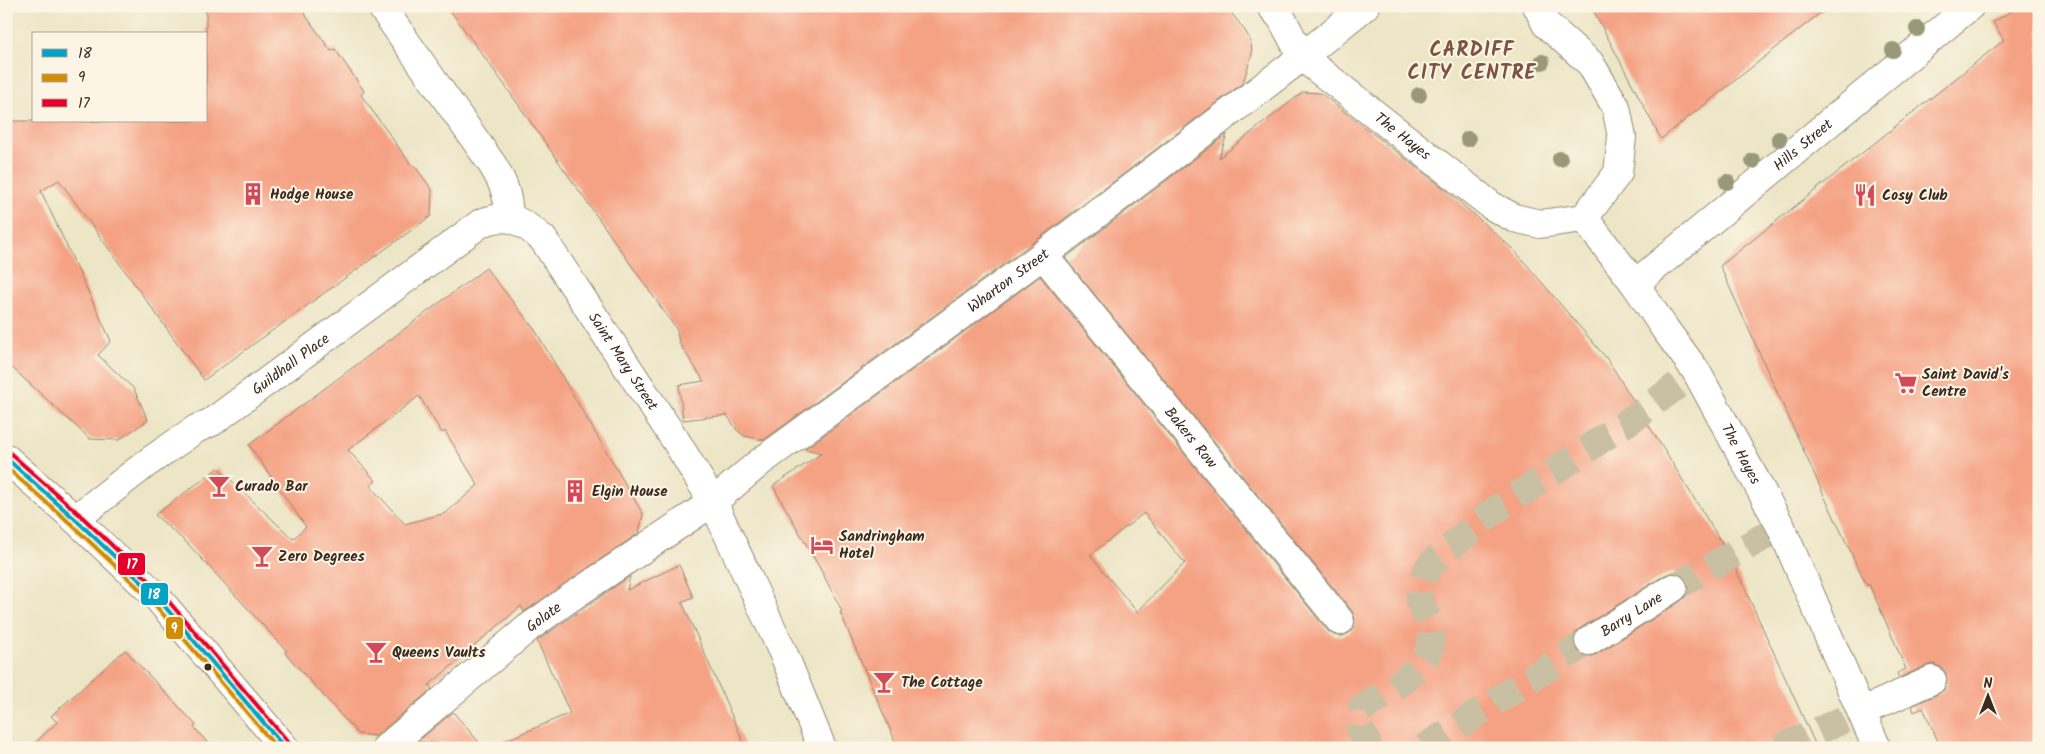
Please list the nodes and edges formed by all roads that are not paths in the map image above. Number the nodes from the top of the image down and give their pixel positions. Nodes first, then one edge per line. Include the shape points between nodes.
1 (382, 6) edge
2 (1271, 6) edge
3 (1365, 6) edge
4 (1537, 6) edge
5 (1970, 6) edge
6 (1302, 57) junction
7 (509, 218) junction
8 (1584, 218) junction
9 (1043, 255) junction
10 (1635, 284) junction
11 (6, 458) edge
12 (713, 502) junction
13 (76, 519) junction
14 (1673, 588) tunnel mouth
15 (1340, 621) dead end
16 (1589, 640) tunnel mouth
17 (1932, 680) dead end
18 (1863, 711) junction
19 (285, 748) edge
20 (386, 748) edge
21 (822, 748) edge
22 (1877, 748) edge

1 - 7 street via 492,164 504,185
2 - 6 street via 1282,19
3 - 6 street
4 - 8 street via 1546,24 1590,63 1616,106 1622,137 1618,173
5 - 10 street, Hills Street
6 - 8 street, The Hayes via 1492,206 1514,218 1540,224
6 - 9 street, Wharton Street
7 - 12 street, Saint Mary Street via 525,224 543,239
7 - 13 street, Guildhall Place via 493,218 481,223 212,422 196,429 147,463
8 - 10 street, The Hayes
9 - 12 street, Wharton Street via 759,462
9 - 15 street, Bakers Row
10 - 18 street, The Hayes via 1696,372 1781,527
11 - 13 street
12 - 20 street, Golate via 528,628
12 - 21 street, Saint Mary Street via 785,657
13 - 19 street via 155,595
14 - 16 street, Barry Lane
17 - 18 street
18 - 22 street, The Hayes

